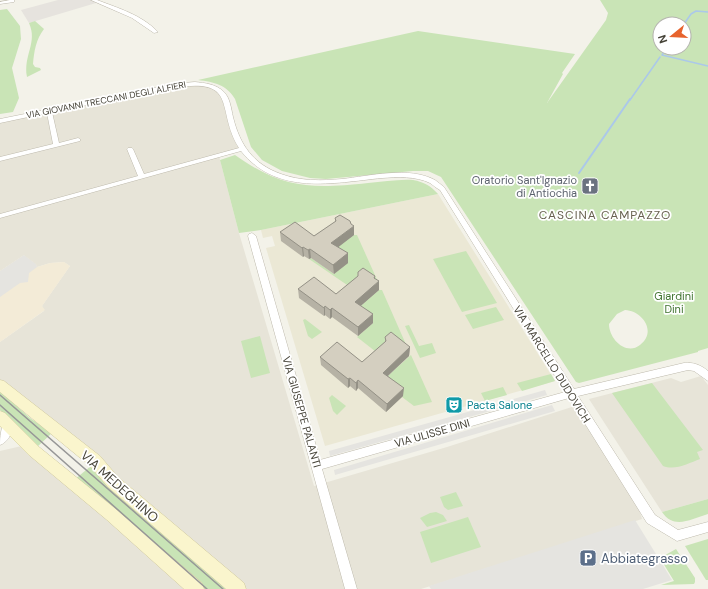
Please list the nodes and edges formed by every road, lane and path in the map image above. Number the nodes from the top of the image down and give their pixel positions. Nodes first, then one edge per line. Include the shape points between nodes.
1 (93, 0) edge
2 (12, 1) edge
3 (0, 3) edge
4 (156, 32) dead end
5 (48, 111) junction
6 (0, 121) edge
7 (78, 140) dead end
8 (56, 145) junction
9 (130, 149) dead end
10 (242, 149) junction
11 (0, 159) edge
12 (142, 177) junction
13 (443, 190) joint
14 (0, 216) edge
15 (252, 236) dead end
16 (708, 376) edge
17 (0, 386) edge
18 (571, 394) junction
19 (4, 420) edge
20 (0, 441) edge
21 (317, 466) junction
22 (708, 527) edge
23 (196, 589) edge
24 (238, 589) edge
25 (351, 589) edge

1 - 4 street via 129,13
2 - 3 street
5 - 6 street, VIA GIOVANNI TRECCANI DEGLI ALFIERI
5 - 8 street
5 - 10 street, VIA GIOVANNI TRECCANI DEGLI ALFIERI via 176,85 208,86 226,97
7 - 8 street
8 - 11 street
9 - 12 street
10 - 12 street
10 - 13 street, VIA GIOVANNI TRECCANI DEGLI ALFIERI via 267,170 294,180 331,182 403,175 431,181
12 - 14 street
13 - 18 street, VIA MARCELLO DUDOVICH
15 - 21 street, VIA GIUSEPPE PALANTI
16 - 18 street, VIA ULISSE DINI via 688,366
17 - 24 main road, VIA MEDEGHINO via 95,461 113,482
18 - 21 street, VIA ULISSE DINI
18 - 22 street, VIA MARCELLO DUDOVICH via 651,519 677,536
19 - 20 street via 7,432
19 - 23 main road via 34,451
21 - 25 street, VIA GIUSEPPE PALANTI

